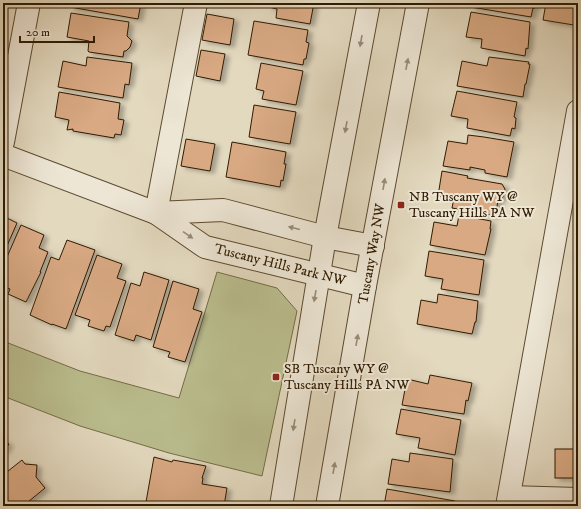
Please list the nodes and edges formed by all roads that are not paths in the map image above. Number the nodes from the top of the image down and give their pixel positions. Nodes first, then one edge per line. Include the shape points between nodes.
1 (29, 3) edge
2 (196, 3) edge
3 (368, 3) edge
4 (418, 3) edge
5 (578, 111) edge
6 (3, 142) edge
7 (3, 155) edge
8 (156, 213) junction
9 (325, 236) junction
10 (373, 246) junction
11 (319, 274) junction
12 (365, 286) junction
13 (578, 499) edge
14 (508, 502) edge
15 (280, 506) edge
16 (327, 506) edge

1 - 6 street
2 - 8 street
3 -> 9 street
10 -> 4 street, Tuscany Way NW
5 - 14 street
7 - 8 street, Tuscany Hills Park NW
9 -> 8 street, Tuscany Hills Park NW via 223,210
8 -> 11 street, Tuscany Hills Park NW via 205,247
9 - 10 street, Tuscany Hills Park NW
9 - 11 street
10 - 12 street, Tuscany Way NW
11 - 12 street, Tuscany Hills Park NW
11 -> 15 street
16 -> 12 street, Tuscany Way NW
13 - 14 street

